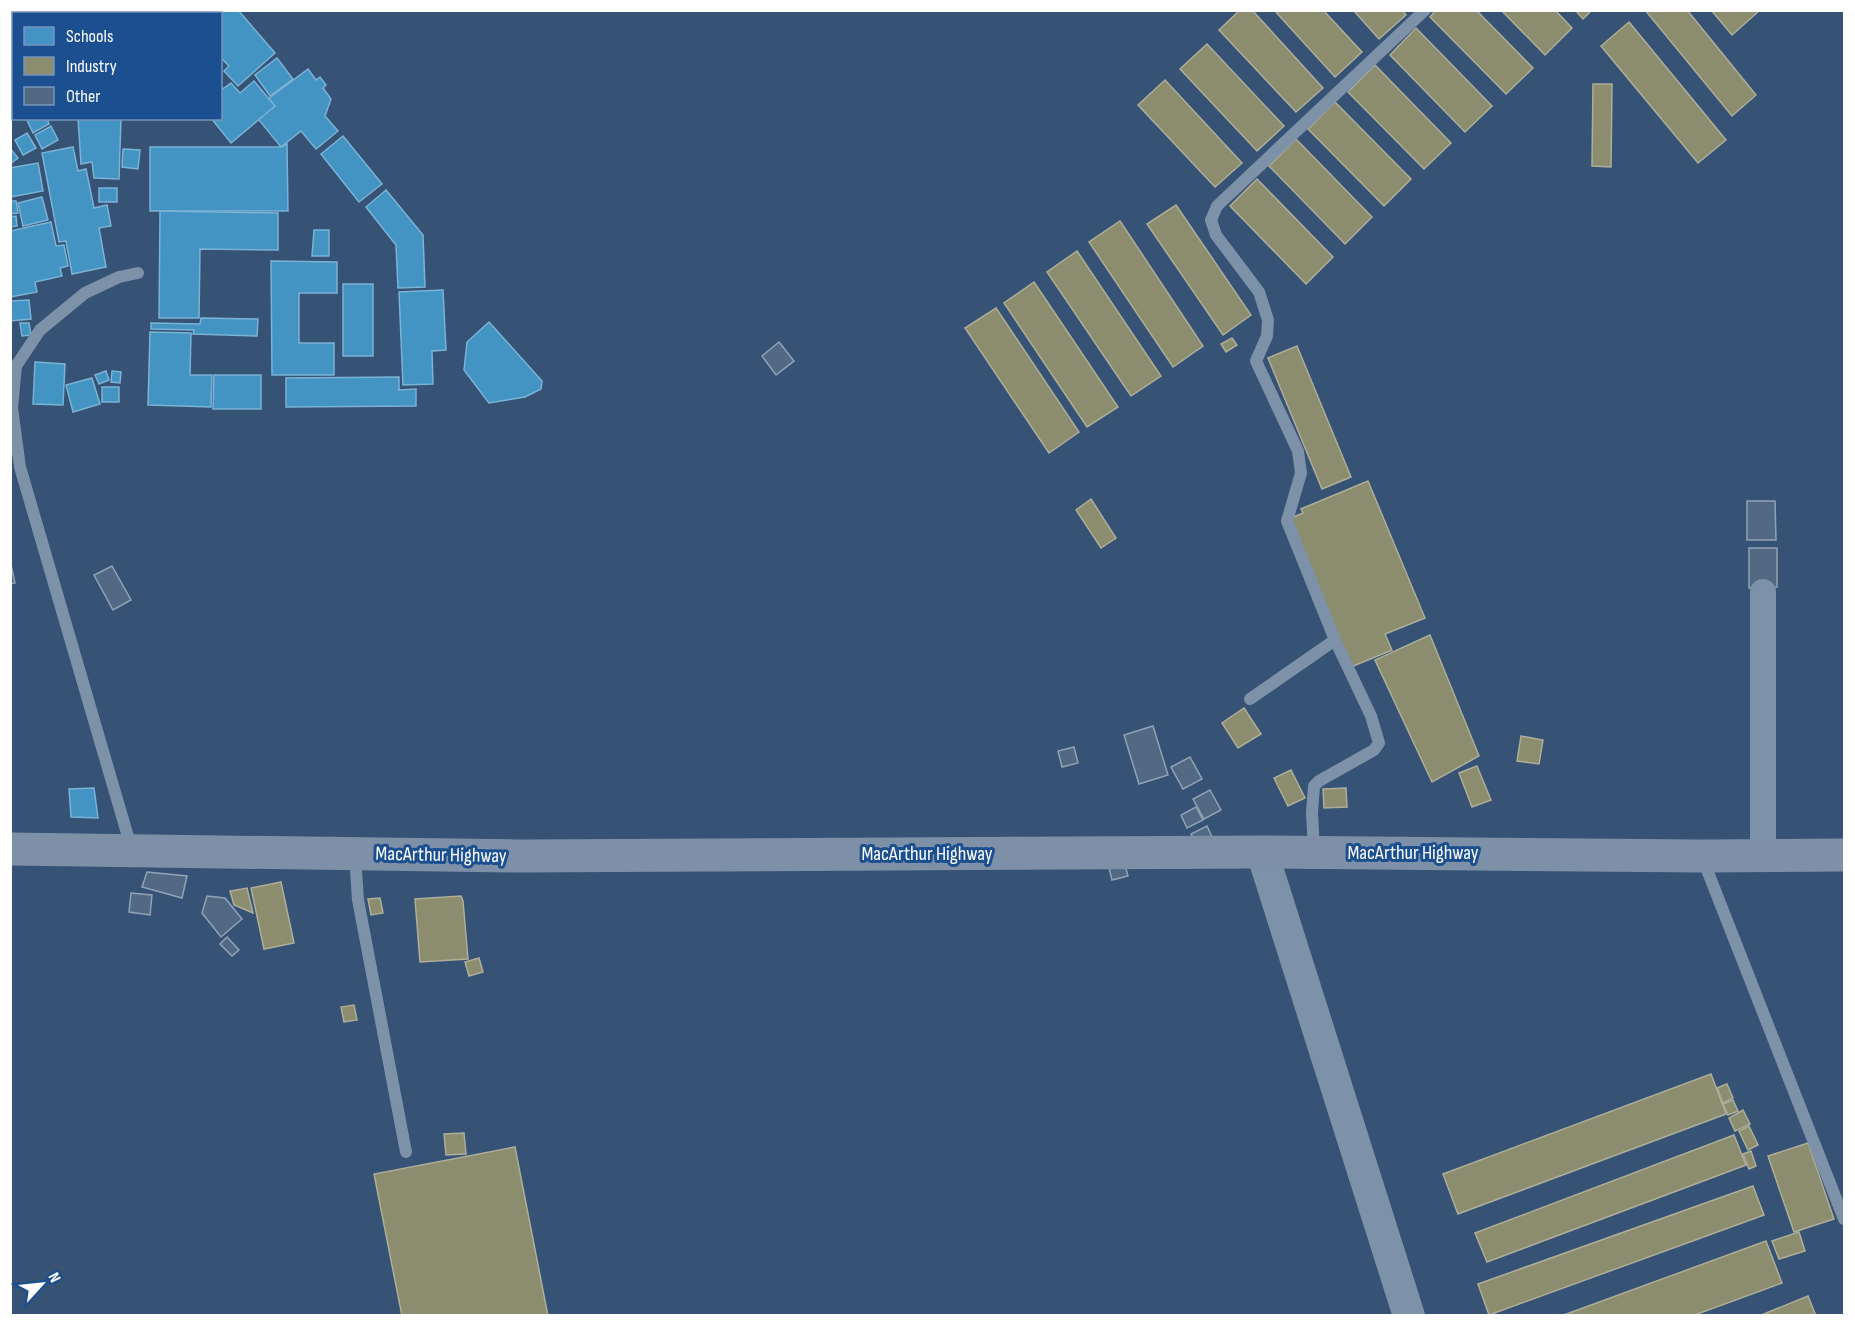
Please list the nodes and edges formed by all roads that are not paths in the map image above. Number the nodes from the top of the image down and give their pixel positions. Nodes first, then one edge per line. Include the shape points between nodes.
1 (1425, 10) edge
2 (138, 273) dead end
3 (1763, 592) dead end
4 (1335, 640) junction
5 (1250, 699) dead end
6 (10, 849) edge
7 (132, 851) junction
8 (1262, 852) junction
9 (1314, 853) junction
10 (354, 854) junction
11 (1845, 855) edge
12 (1701, 856) junction
13 (1763, 856) junction
14 (406, 1152) dead end
15 (1845, 1219) edge
16 (1409, 1316) edge

1 - 4 lane via 1217,207 1211,220 1216,235 1259,292 1268,320 1267,336 1256,362 1298,451 1301,473 1287,521
2 - 7 lane via 85,293 40,330 16,366 12,408 20,467
3 - 13 street
4 - 5 lane
4 - 9 lane via 1371,716 1379,743 1374,750 1314,786
6 - 7 highway, MacArthur Highway
7 - 10 highway, MacArthur Highway
8 - 9 highway, MacArthur Highway
8 - 10 highway, MacArthur Highway
8 - 16 street
9 - 12 highway, MacArthur Highway
10 - 14 lane via 358,900
11 - 13 highway, MacArthur Highway
12 - 13 highway, MacArthur Highway
12 - 15 lane

